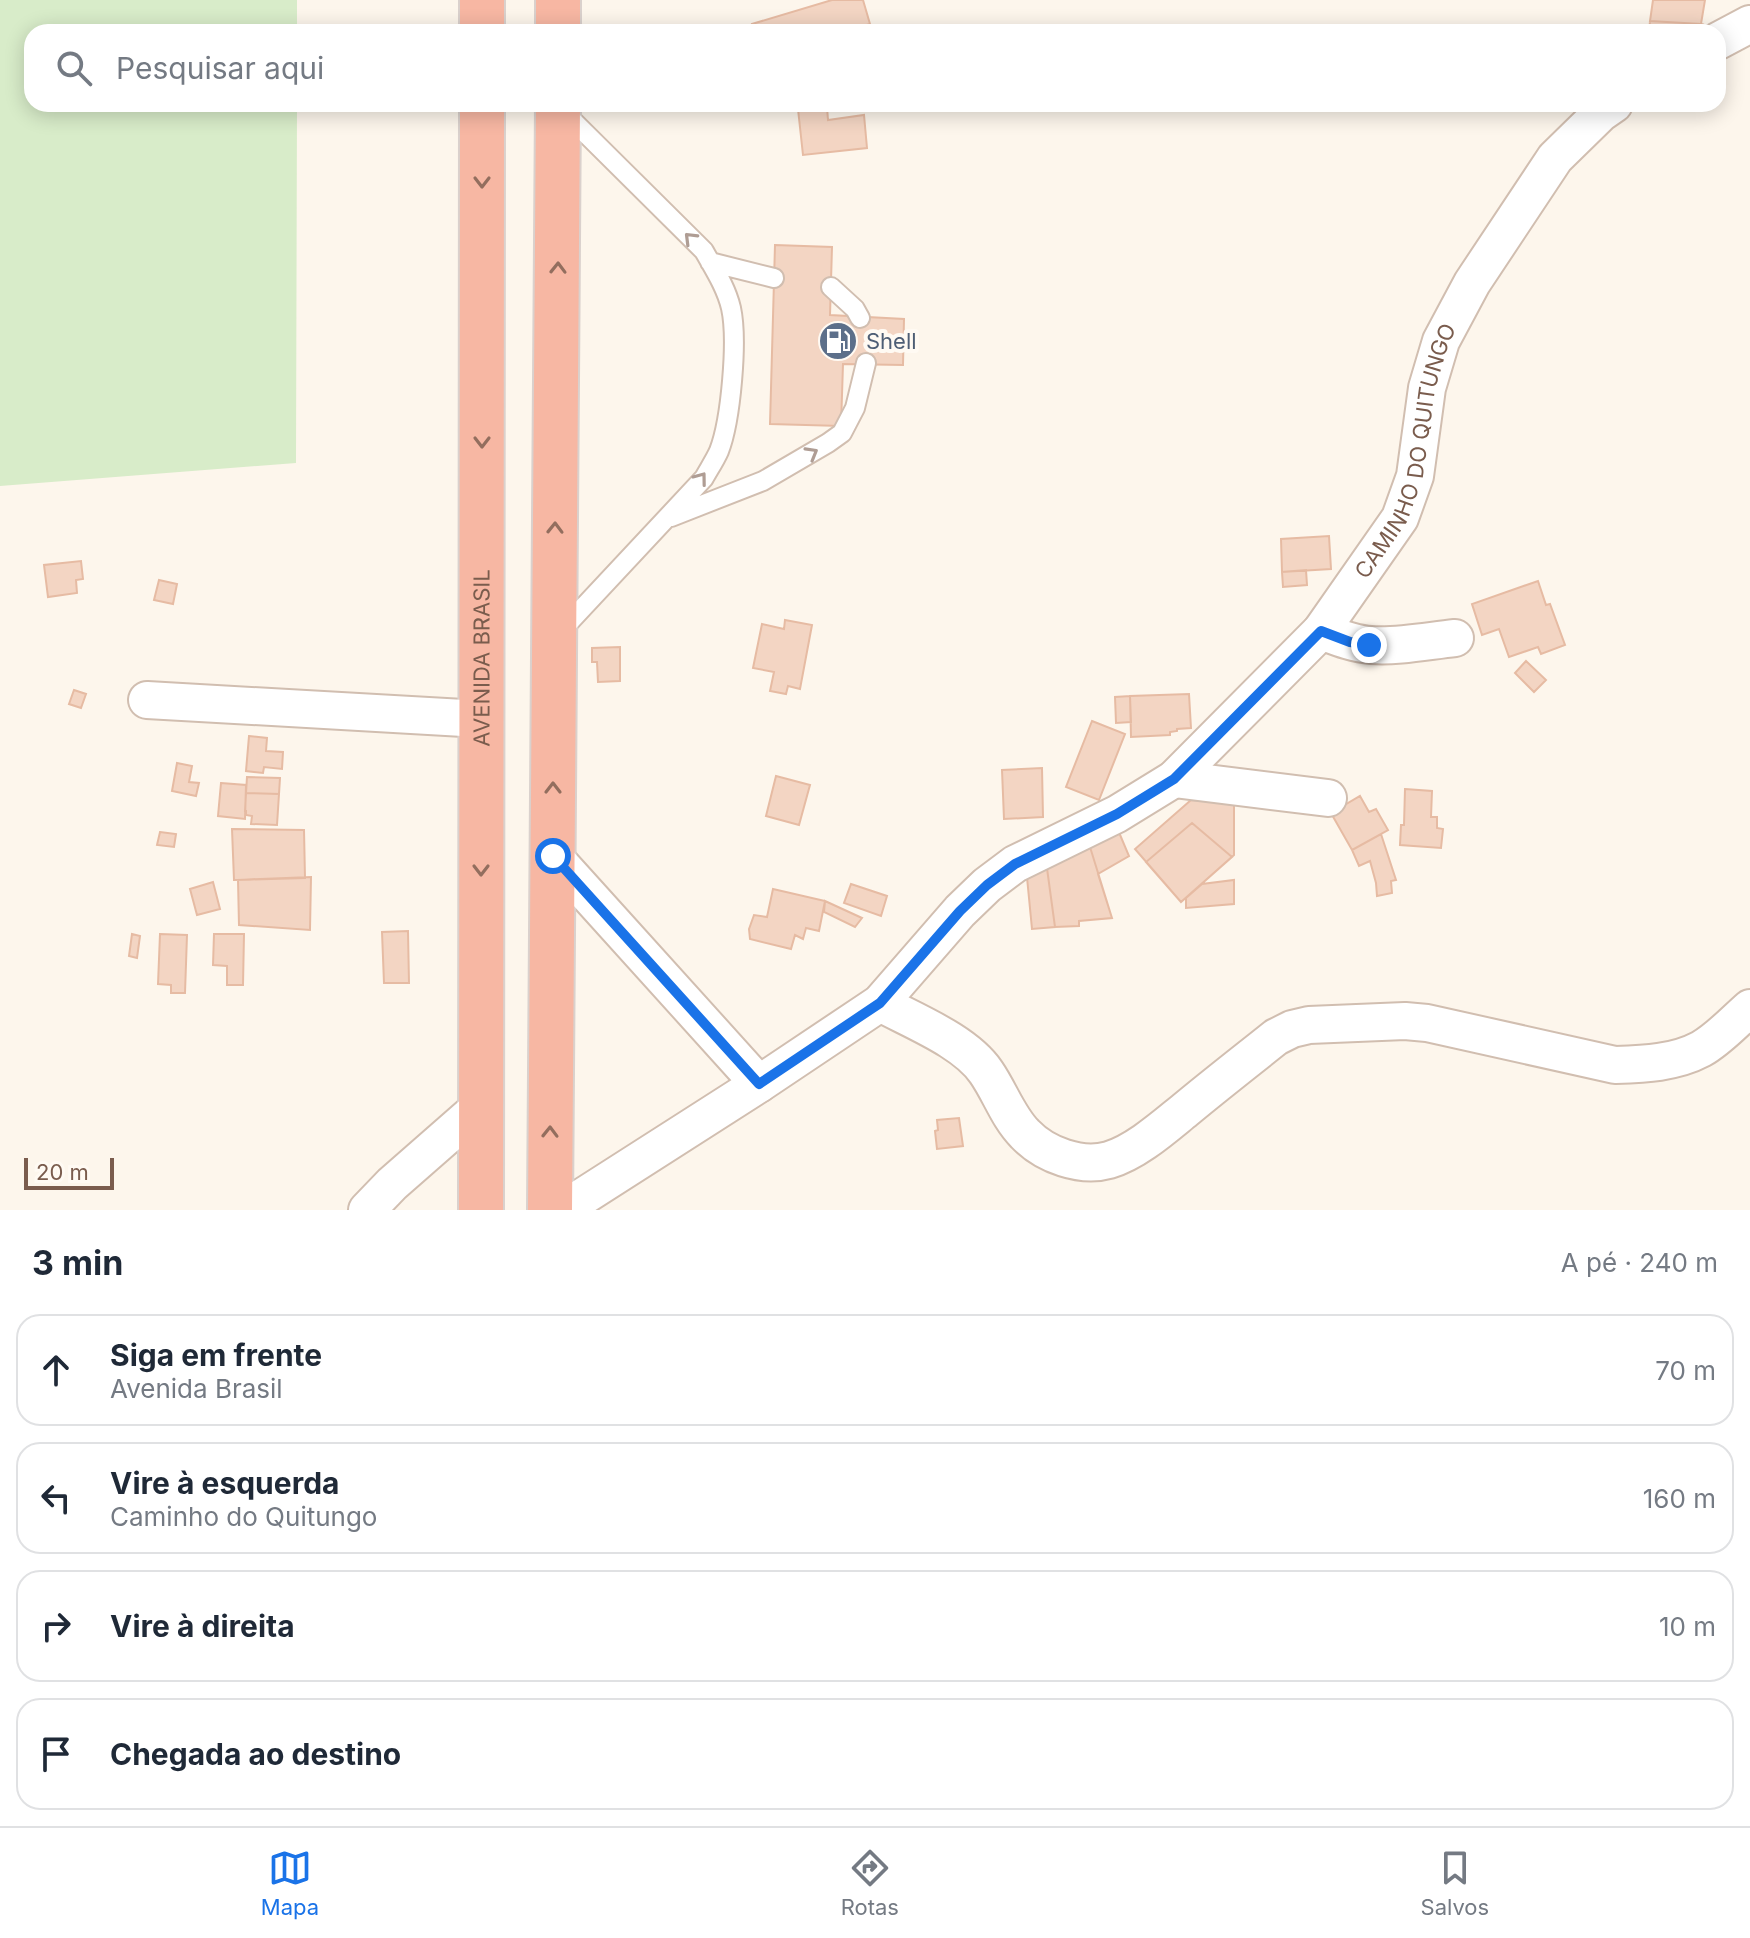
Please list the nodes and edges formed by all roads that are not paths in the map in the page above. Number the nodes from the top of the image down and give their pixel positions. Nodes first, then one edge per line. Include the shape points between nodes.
1 (482, 0) edge
2 (558, 0) edge
3 (482, 24) edge
4 (558, 24) edge
5 (1750, 24) edge
6 (1726, 37) edge
7 (482, 112) edge
8 (558, 112) edge
9 (565, 112) edge
10 (1602, 112) edge
11 (710, 262) junction
12 (774, 278) dead end
13 (831, 287) dead end
14 (860, 318) dead end
15 (866, 363) dead end
16 (665, 520) junction
17 (1321, 631) junction
18 (1455, 638) dead end
19 (554, 639) junction
20 (147, 700) dead end
21 (481, 719) junction
22 (1174, 779) junction
23 (1328, 798) dead end
24 (553, 856) junction
25 (880, 1003) junction
26 (1750, 1008) edge
27 (759, 1084) junction
28 (481, 1106) junction
29 (367, 1210) edge
30 (481, 1210) edge
31 (550, 1210) edge
32 (562, 1210) edge

1 - 3 highway
2 - 4 highway
5 - 6 street
7 -> 21 highway, AVENIDA BRASIL
19 -> 8 highway
11 -> 9 lane
10 - 17 street, CAMINHO DO QUITUNGO via 1555,158 1472,283 1441,341 1427,388 1415,476 1400,518
11 - 12 lane
16 -> 11 lane via 704,478 727,423 731,308
13 - 14 lane
16 -> 15 lane via 763,481 842,433 855,408
16 - 19 lane
17 - 18 street via 1369,645
17 - 22 street, CAMINHO DO QUITUNGO
24 -> 19 highway
20 - 21 street
21 -> 28 highway, AVENIDA BRASIL
22 - 23 street
22 - 25 street, CAMINHO DO QUITUNGO via 1015,864 987,885
24 - 27 street
31 -> 24 highway
25 - 26 street via 973,1058 1013,1119 1040,1147 1086,1163 1109,1160 1147,1140 1276,1037 1300,1027 1427,1023 1615,1065 1644,1064 1703,1048
25 - 27 street, CAMINHO DO QUITUNGO
27 - 32 street, CAMINHO DO QUITUNGO
28 - 29 street
28 - 30 highway, AVENIDA BRASIL

